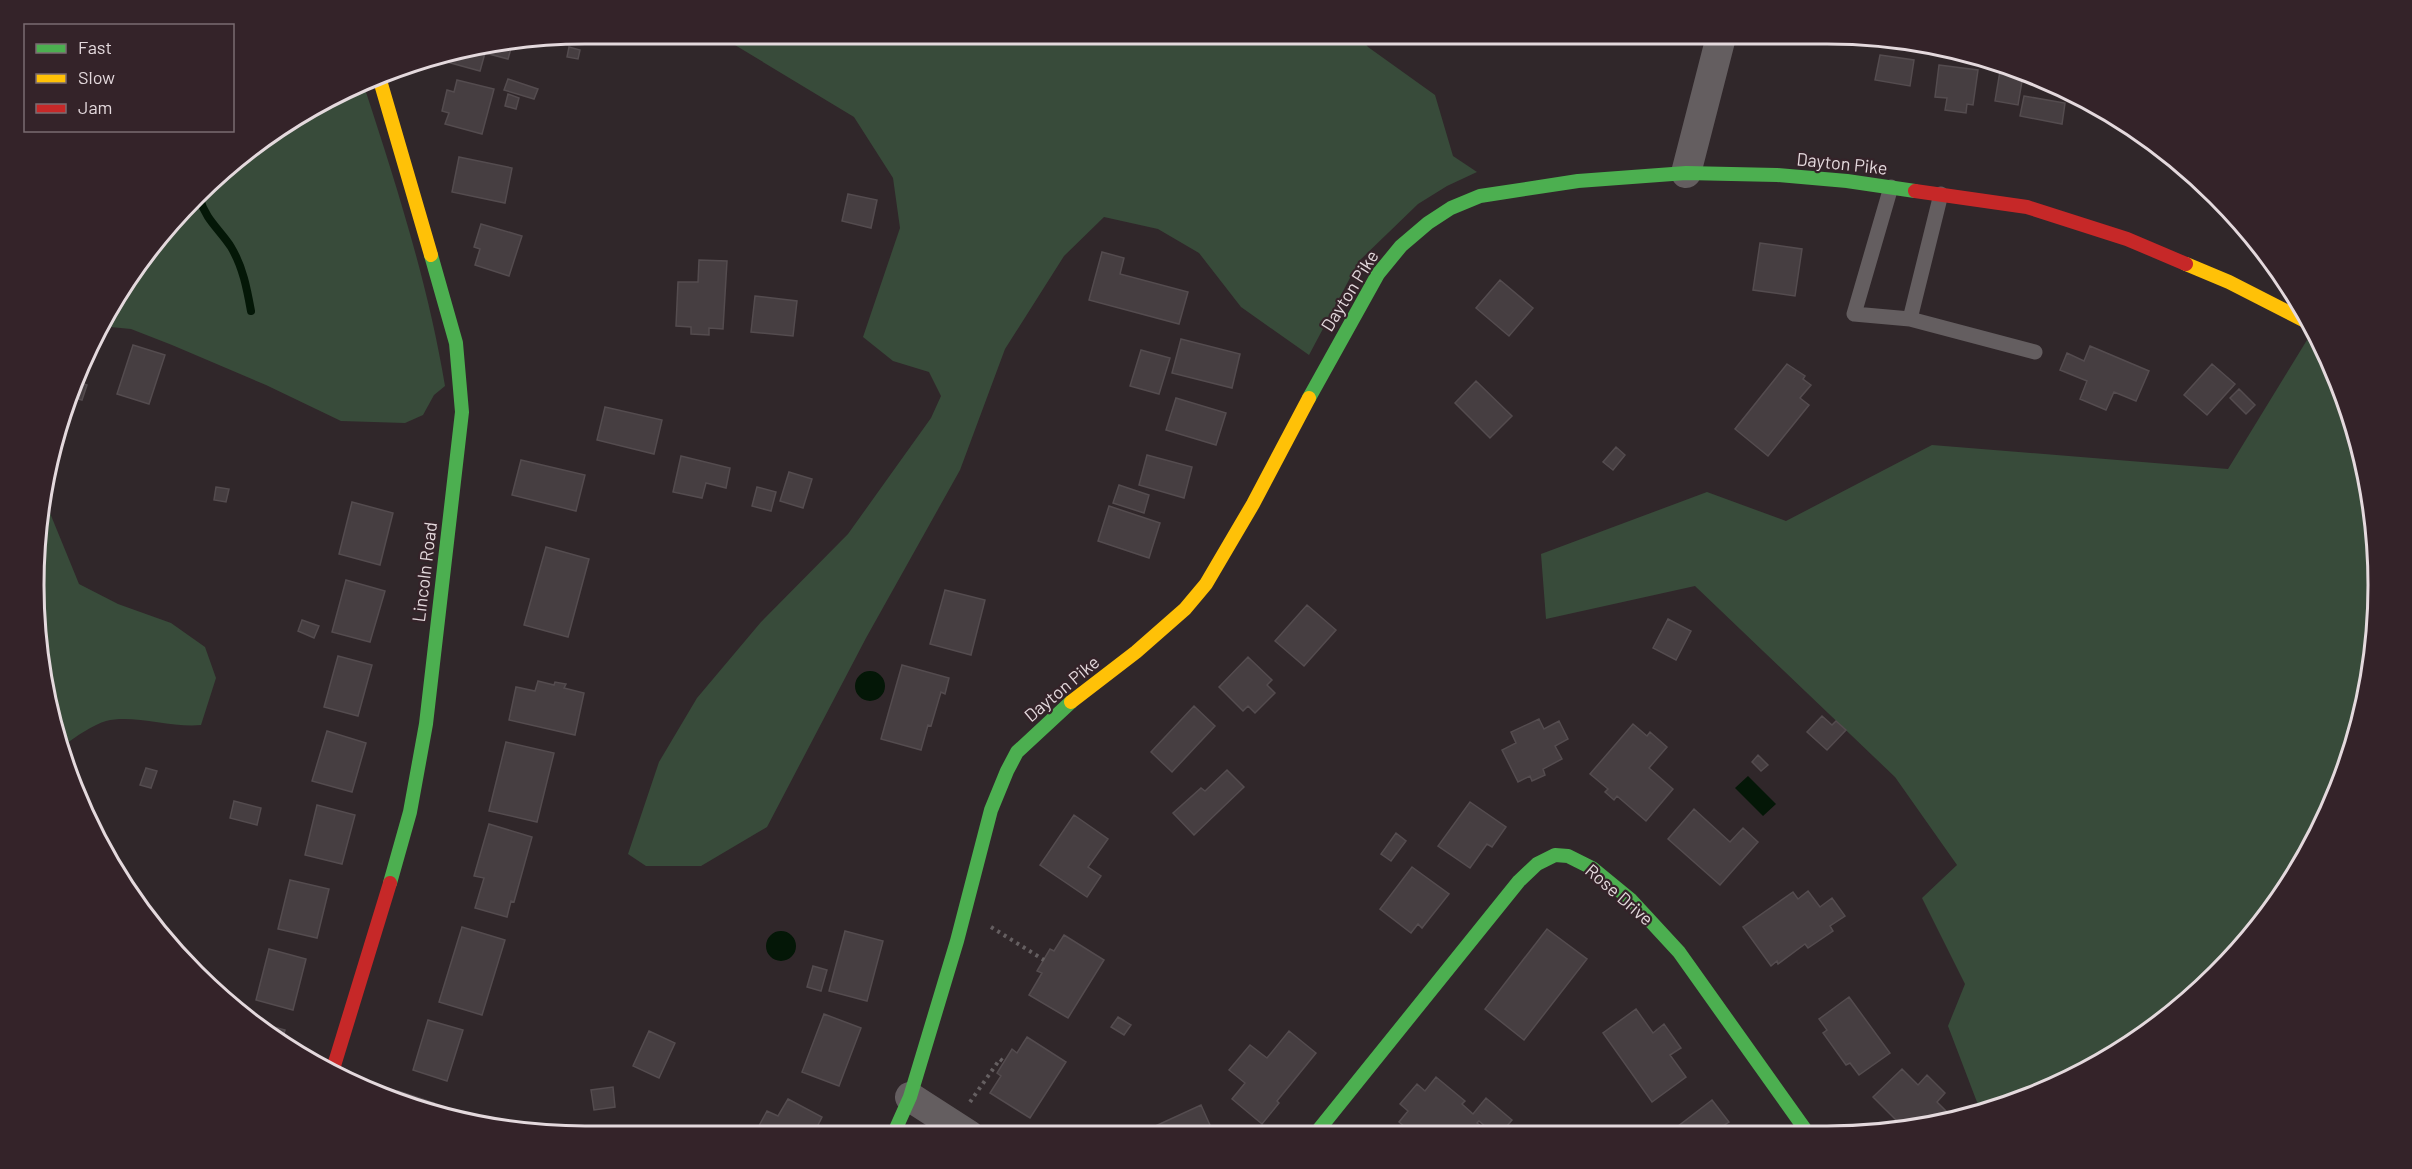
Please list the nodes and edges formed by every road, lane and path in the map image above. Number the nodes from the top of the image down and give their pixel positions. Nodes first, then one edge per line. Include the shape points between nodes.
1 (1719, 44) edge
2 (382, 83) edge
3 (1686, 173) junction
4 (1891, 187) junction
5 (1941, 194) junction
6 (2298, 317) edge
7 (1910, 319) junction
8 (2035, 352) dead end
9 (965, 911) junction
10 (1044, 960) dead end
11 (1004, 1062) dead end
12 (334, 1064) edge
13 (910, 1097) junction
14 (897, 1126) edge
15 (955, 1126) edge
16 (963, 1126) edge
17 (1322, 1126) edge
18 (1803, 1126) edge

1 - 3 street
2 - 12 street, Lincoln Road via 456,343 462,412 426,724 415,782 385,901
3 - 4 street, Dayton Pike via 1777,175
3 - 9 street, Dayton Pike via 1578,181 1480,196 1451,208 1401,246 1378,274 1206,584 1177,616 1064,707 1017,752 991,810
4 - 5 street, Dayton Pike
4 - 7 lane via 1854,314
5 - 6 street, Dayton Pike via 2027,207 2127,239 2229,282
5 - 7 lane
7 - 8 lane
9 - 10 path
9 - 13 street, Dayton Pike
11 - 16 path via 1000,1059
13 - 14 street, Dayton Pike
13 - 15 street
17 - 18 street, Rose Drive via 1519,881 1537,864 1555,855 1568,856 1592,867 1662,933

